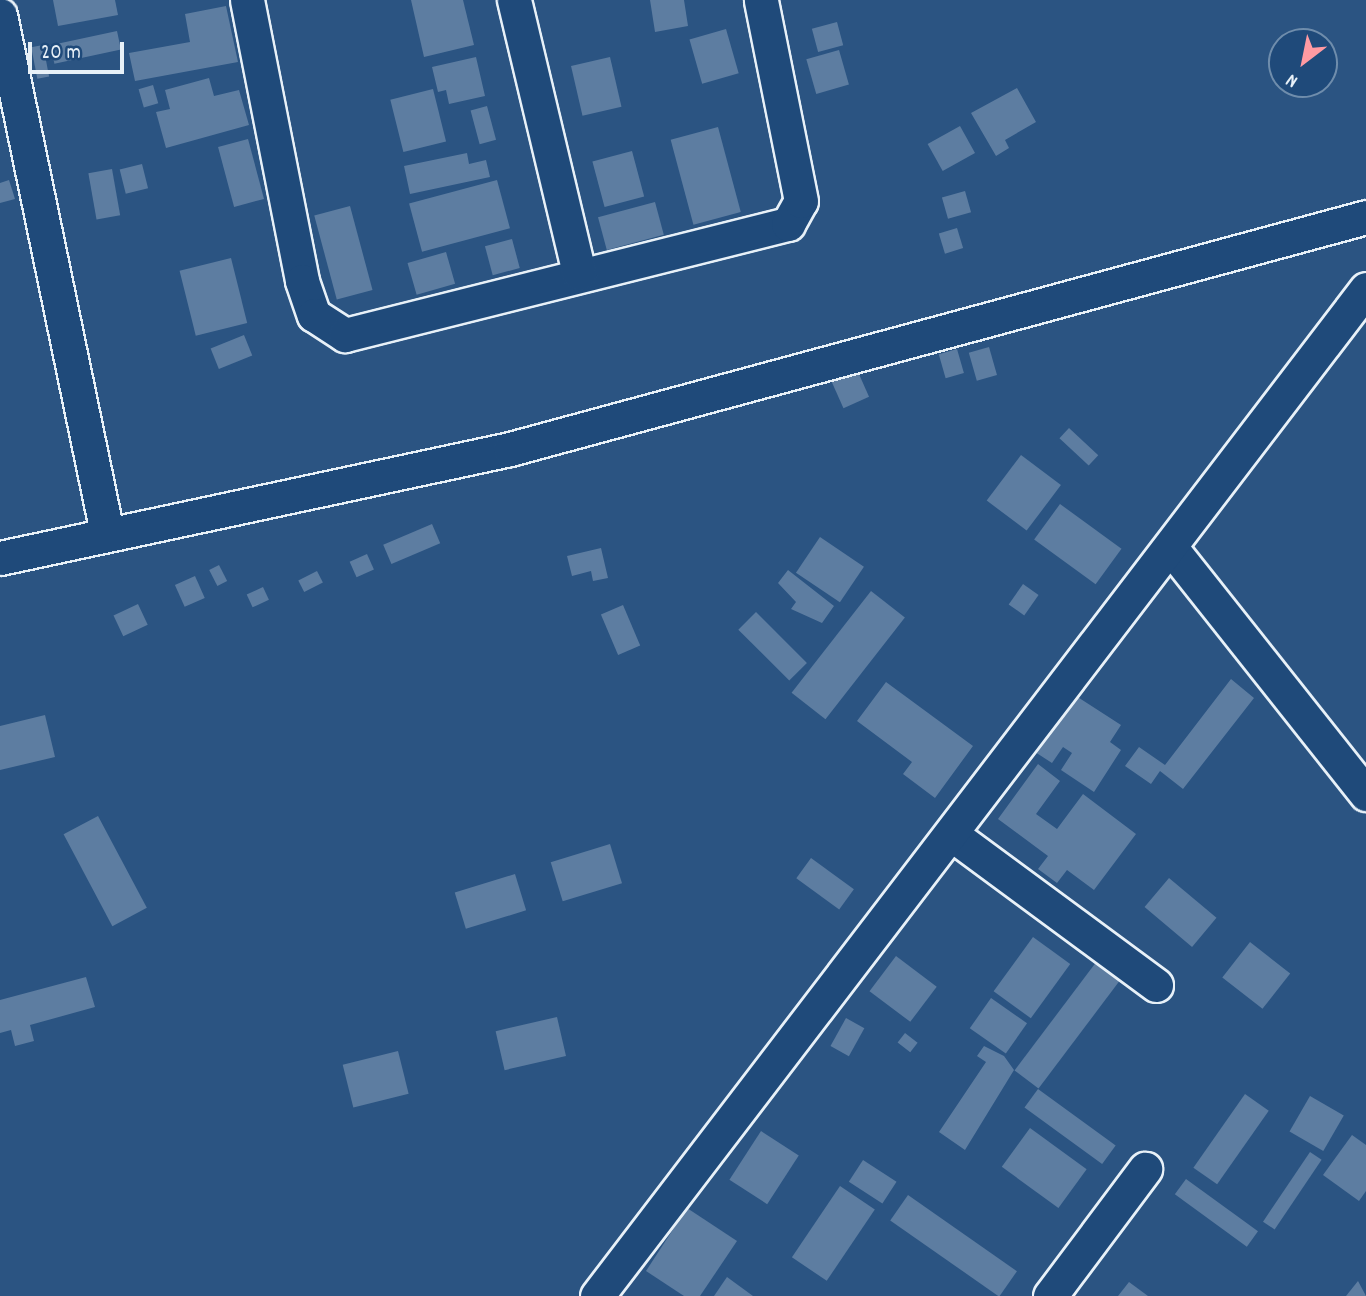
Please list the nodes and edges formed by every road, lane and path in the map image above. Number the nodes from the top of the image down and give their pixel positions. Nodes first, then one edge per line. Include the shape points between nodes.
1 (247, 0) edge
2 (514, 0) edge
3 (761, 0) edge
4 (0, 15) edge
5 (1366, 217) edge
6 (579, 273) junction
7 (1366, 289) edge
8 (107, 533) junction
9 (1171, 548) junction
10 (0, 558) edge
11 (1366, 794) edge
12 (954, 836) junction
13 (1157, 985) dead end
14 (1145, 1169) dead end
15 (597, 1296) edge
16 (1050, 1296) edge

1 - 6 street via 314,315 345,335
2 - 6 street
3 - 6 street via 794,144 801,201 796,216 788,224
4 - 8 street
5 - 8 street via 510,449
7 - 9 street
8 - 10 street
9 - 11 street
9 - 12 street
12 - 13 street
12 - 15 street
14 - 16 street

